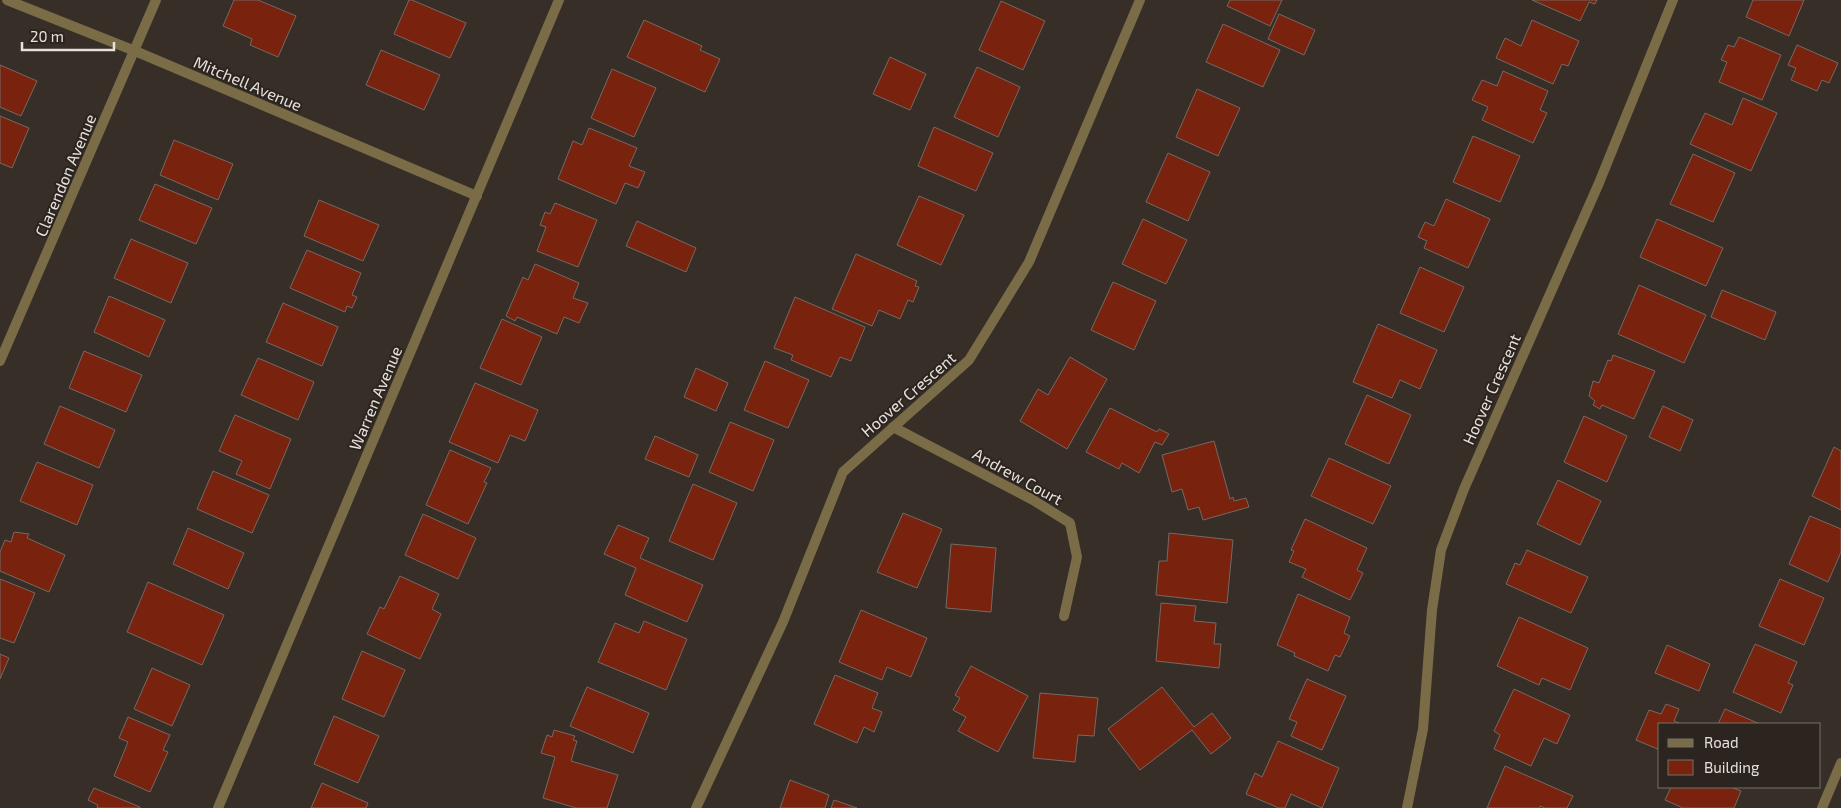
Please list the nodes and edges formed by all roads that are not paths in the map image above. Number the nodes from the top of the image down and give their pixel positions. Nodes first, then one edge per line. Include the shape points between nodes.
1 (7, 0) edge
2 (156, 0) edge
3 (559, 0) edge
4 (1140, 0) edge
5 (1673, 0) edge
6 (135, 51) junction
7 (477, 196) junction
8 (0, 361) edge
9 (893, 427) junction
10 (1064, 616) dead end
11 (1841, 762) edge
12 (218, 808) edge
13 (696, 808) edge
14 (1407, 808) edge
15 (1822, 808) edge

1 - 6 street, Mitchell Avenue
2 - 6 street, Clarendon Avenue
3 - 7 street, Warren Avenue
4 - 9 street, Hoover Crescent via 1029,262 969,360
5 - 14 street, Hoover Crescent via 1599,182 1440,550 1423,729
6 - 7 street, Mitchell Avenue
6 - 8 street, Clarendon Avenue
7 - 12 street, Warren Avenue
9 - 10 street, Andrew Court via 1034,500 1070,523 1077,557
9 - 13 street, Hoover Crescent via 843,472 783,622
11 - 15 street

